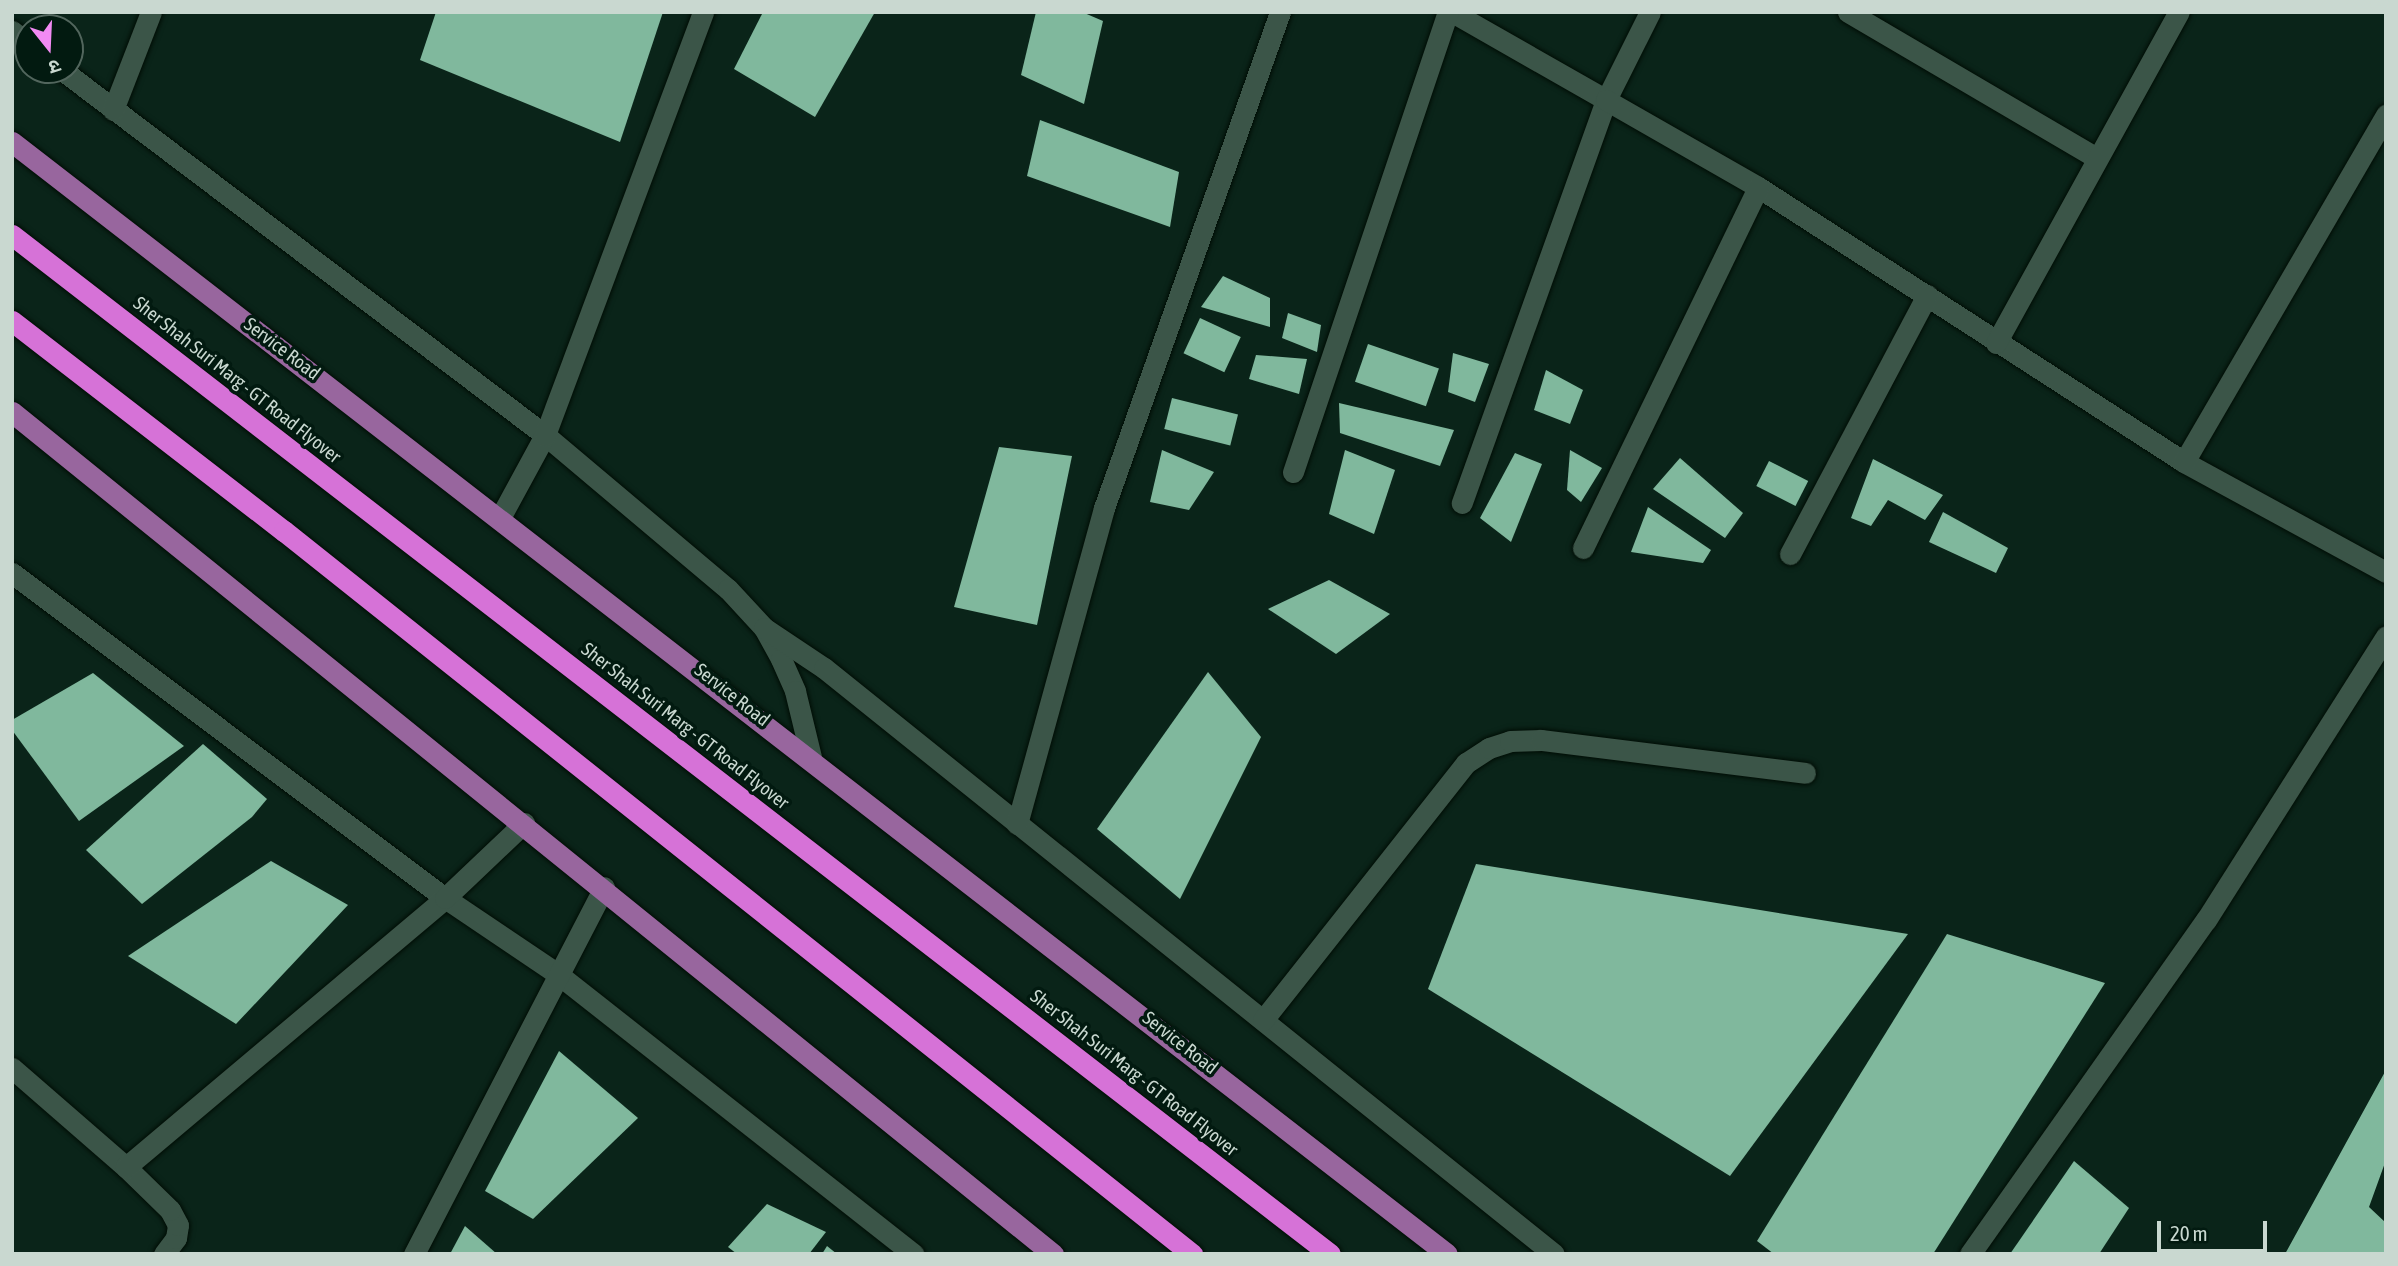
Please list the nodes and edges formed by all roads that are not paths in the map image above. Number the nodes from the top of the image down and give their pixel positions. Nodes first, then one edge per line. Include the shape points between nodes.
1 (150, 12) edge
2 (703, 12) edge
3 (1280, 12) edge
4 (1450, 12) edge
5 (1650, 12) edge
6 (1848, 12) edge
7 (2179, 12) edge
8 (80, 84) edge
9 (1606, 100) junction
10 (113, 110) junction
11 (2386, 116) edge
12 (12, 142) edge
13 (2095, 157) junction
14 (1758, 187) junction
15 (12, 235) edge
16 (1927, 295) junction
17 (12, 321) edge
18 (1996, 343) junction
19 (12, 412) edge
20 (545, 435) junction
21 (2184, 462) junction
22 (1293, 472) dead end
23 (1462, 503) dead end
24 (500, 516) junction
25 (1583, 548) dead end
26 (1790, 554) dead end
27 (2386, 572) edge
28 (12, 573) edge
29 (764, 628) junction
30 (2386, 636) edge
31 (811, 757) junction
32 (1805, 773) dead end
33 (524, 823) junction
34 (1017, 824) junction
35 (604, 887) junction
36 (445, 898) junction
37 (559, 975) junction
38 (1263, 1020) junction
39 (12, 1068) edge
40 (126, 1167) junction
41 (164, 1254) edge
42 (414, 1254) edge
43 (913, 1254) edge
44 (1052, 1254) edge
45 (1192, 1254) edge
46 (1330, 1254) edge
47 (1447, 1254) edge
48 (1554, 1254) edge
49 (1970, 1254) edge

1 - 10 street
2 - 20 street
3 - 34 street via 1104,508
4 - 9 street
4 - 22 street
5 - 9 street
6 - 13 street
7 - 13 street
8 - 10 street
9 - 14 street
9 - 23 street
10 - 20 street
11 - 21 street
12 - 24 main road, Service Road
13 - 18 street
14 - 16 street
14 - 25 street
15 - 46 highway, Sher Shah Suri Marg - GT Road Flyover
16 - 18 street
16 - 26 street
17 - 45 highway via 284,531
18 - 21 street
19 - 33 main road
20 - 24 street
20 - 29 street via 728,589
21 - 27 street
24 - 31 main road, Service Road
28 - 36 street
29 - 31 street via 795,691
29 - 34 street via 794,645
30 - 49 street via 2206,920
31 - 47 main road, Service Road
32 - 38 street via 1541,740 1510,741 1489,748 1466,763
33 - 35 main road
33 - 36 street
34 - 38 street
35 - 37 street
35 - 44 main road
36 - 37 street
36 - 40 street
37 - 42 street
37 - 43 street
38 - 48 street
39 - 40 street
40 - 41 street via 170,1210 178,1225 176,1238

